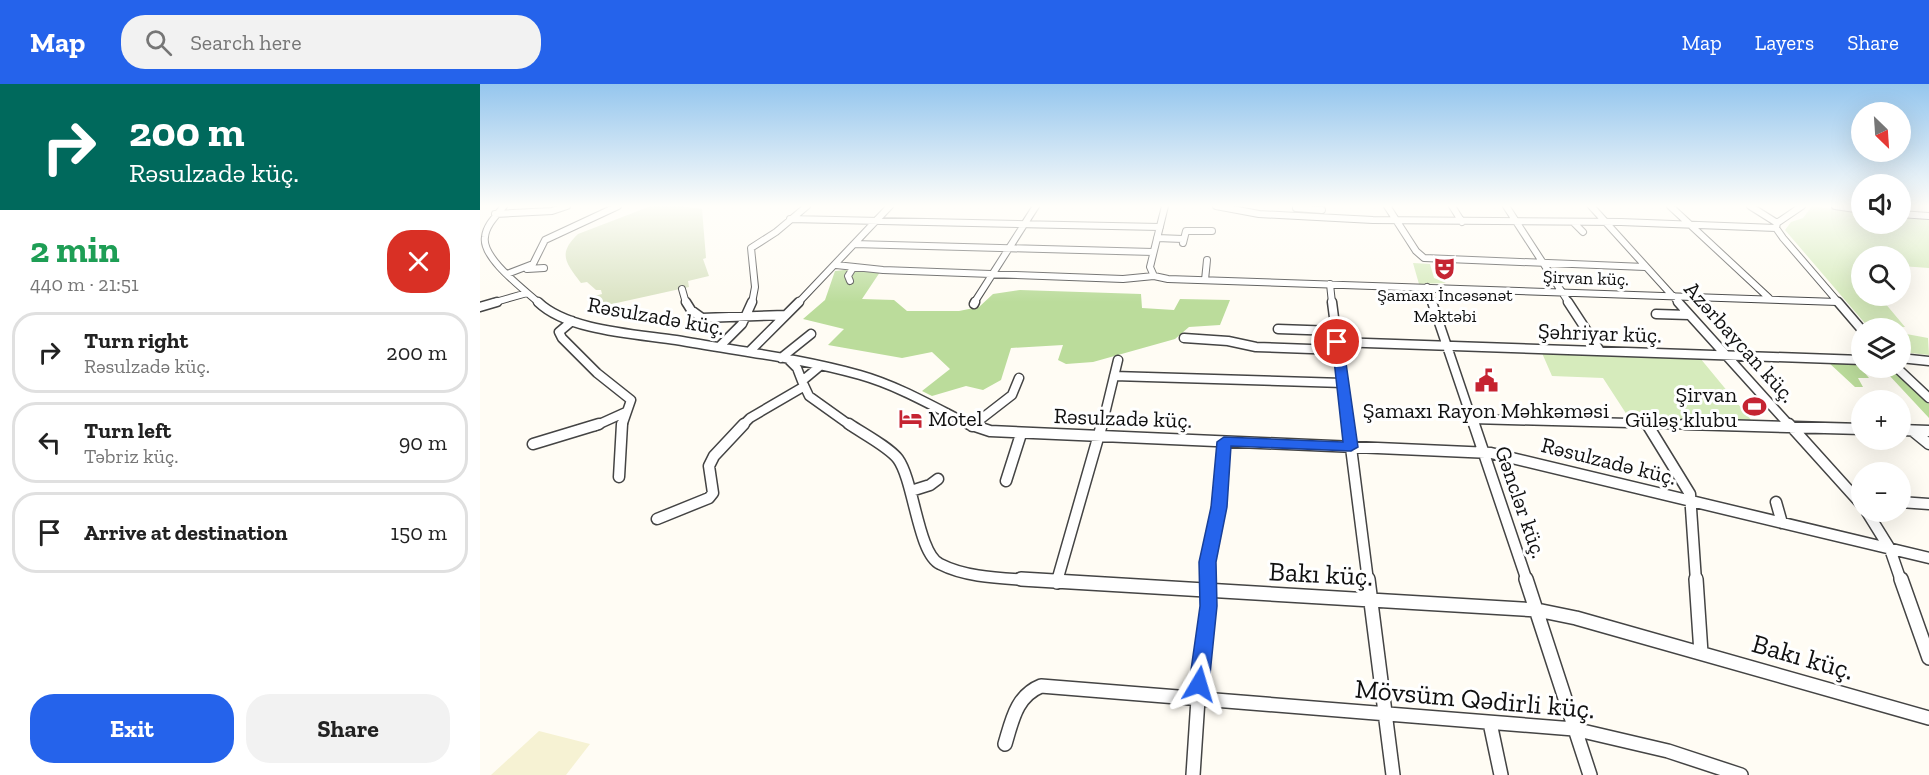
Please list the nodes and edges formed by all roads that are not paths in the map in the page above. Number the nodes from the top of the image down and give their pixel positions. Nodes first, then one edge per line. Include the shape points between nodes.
1 (549, 238) edge
2 (764, 238) edge
3 (859, 238) edge
4 (1017, 238) edge
5 (1157, 238) edge
6 (1159, 238) edge
7 (1184, 238) edge
8 (1408, 238) edge
9 (1527, 238) edge
10 (1620, 238) edge
11 (1705, 238) edge
12 (1787, 238) edge
13 (482, 239) edge
14 (854, 244) junction
15 (1012, 248) junction
16 (1154, 252) junction
17 (483, 255) edge
18 (1207, 260) dead end
19 (1543, 263) junction
20 (836, 265) junction
21 (1646, 267) junction
22 (544, 268) dead end
23 (852, 268) junction
24 (525, 269) junction
25 (507, 274) junction
26 (994, 275) junction
27 (1154, 276) junction
28 (1205, 280) junction
29 (850, 281) dead end
30 (1330, 284) junction
31 (1427, 287) junction
32 (682, 289) dead end
33 (1561, 292) junction
34 (527, 293) junction
35 (1671, 295) junction
36 (1769, 298) junction
37 (1838, 302) junction
38 (974, 304) dead end
39 (480, 307) edge
40 (1656, 314) dead end
41 (785, 315) junction
42 (1689, 315) junction
43 (749, 316) junction
44 (1852, 318) edge
45 (572, 321) junction
46 (1278, 329) dead end
47 (1336, 331) junction
48 (811, 334) dead end
49 (1184, 338) dead end
50 (1338, 346) junction
51 (1447, 346) junction
52 (719, 347) junction
53 (1600, 351) junction
54 (749, 352) junction
55 (1726, 356) junction
56 (784, 358) junction
57 (1911, 359) edge
58 (1118, 360) dead end
59 (1851, 360) edge
60 (1929, 361) edge
61 (820, 366) junction
62 (1114, 376) junction
63 (1019, 378) dead end
64 (1908, 378) edge
65 (1343, 383) junction
66 (803, 384) junction
67 (1929, 398) edge
68 (626, 412) junction
69 (1472, 419) junction
70 (1647, 424) junction
71 (972, 426) junction
72 (1791, 427) junction
73 (1851, 429) edge
74 (1914, 430) joint
75 (1929, 431) edge
76 (1021, 434) junction
77 (1099, 437) junction
78 (1224, 442) junction
79 (533, 444) dead end
80 (1929, 444) edge
81 (1351, 447) junction
82 (1484, 452) junction
83 (619, 477) dead end
84 (938, 479) dead end
85 (1005, 481) dead end
86 (910, 491) junction
87 (1851, 492) edge
88 (1692, 501) junction
89 (1776, 502) dead end
90 (1911, 503) edge
91 (1929, 504) edge
92 (657, 519) dead end
93 (1873, 522) edge
94 (1782, 523) junction
95 (1890, 549) junction
96 (1929, 558) edge
97 (1057, 582) junction
98 (1208, 592) junction
99 (1370, 601) junction
100 (1537, 610) junction
101 (1701, 652) junction
102 (1929, 658) edge
103 (1198, 699) junction
104 (1385, 716) junction
105 (1929, 718) edge
106 (1490, 723) junction
107 (1574, 729) junction
108 (1005, 744) dead end
109 (1193, 775) edge
110 (1393, 775) edge
111 (1501, 775) edge
112 (1590, 775) edge
113 (1741, 775) edge

1 - 24 street via 538,248 537,261
2 - 43 street via 751,248 754,282
3 - 14 street
4 - 15 street
5 - 16 street
6 - 7 street
8 - 19 street via 1424,258
9 - 19 street
10 - 21 street, Azərbaycan küç.
11 - 36 street
12 - 37 street
13 - 17 street
14 - 15 street
14 - 20 street
15 - 16 street
15 - 26 street
16 - 27 street via 1150,267
17 - 25 street, Rəsulzadə küç.
18 - 28 street
19 - 21 street
19 - 33 street
20 - 23 street, Şirvan küç.
20 - 41 street
21 - 35 street, Azərbaycan küç.
22 - 24 street
23 - 26 street, Şirvan küç.
23 - 29 street
24 - 25 street
25 - 34 street, Rəsulzadə küç.
26 - 27 street, Şirvan küç. via 1124,279
26 - 38 street
27 - 28 street, Şirvan küç.
28 - 30 street, Şirvan küç.
30 - 31 street, Şirvan küç.
30 - 47 street
31 - 33 street, Şirvan küç.
31 - 51 street, Gənclər küç.
32 - 43 street via 685,302 698,317 717,320
33 - 35 street, Şirvan küç.
33 - 53 street
34 - 39 street
34 - 45 street, Rəsulzadə küç. via 548,311
35 - 36 street, Şirvan küç.
35 - 42 street, Azərbaycan küç.
36 - 37 street, Şirvan küç.
37 - 44 street
40 - 42 street
41 - 43 street
41 - 54 street
42 - 55 street, Azərbaycan küç.
43 - 52 street
45 - 52 street, Rəsulzadə küç.
45 - 68 street via 559,332 562,338 631,400
46 - 47 street
47 - 50 street
48 - 56 street
49 - 50 street, Şəhriyar küç. via 1256,347
50 - 51 street, Şəhriyar küç.
50 - 65 street
51 - 53 street, Şəhriyar küç.
51 - 69 street, Gənclər küç.
52 - 54 street, Rəsulzadə küç.
53 - 55 street, Şəhriyar küç.
54 - 56 street, Rəsulzadə küç.
55 - 59 street, Şəhriyar küç.
55 - 72 street, Azərbaycan küç.
56 - 61 street, Rəsulzadə küç.
56 - 66 street, Bakı küç. via 797,368
57 - 60 street
58 - 62 street
61 - 66 street
61 - 71 street, Rəsulzadə küç. via 892,386
62 - 65 street
62 - 77 street
63 - 71 street via 1012,395
64 - 67 street
65 - 81 street
66 - 86 street, Bakı küç. via 819,404 897,458
66 - 92 street via 750,418 714,456 709,466 713,493 710,498
68 - 79 street via 593,428
68 - 83 street
69 - 70 street
69 - 82 street, Gənclər küç.
70 - 72 street
70 - 88 street
71 - 76 street, Rəsulzadə küç.
72 - 73 street
72 - 87 street, Azərbaycan küç.
74 - 75 street
74 - 80 street
76 - 77 street, Rəsulzadə küç.
76 - 85 street
77 - 78 street, Rəsulzadə küç.
77 - 97 street
78 - 81 street, Rəsulzadə küç.
78 - 98 street via 1219,507 1207,562
81 - 82 street, Rəsulzadə küç.
81 - 99 street
82 - 88 street, Rəsulzadə küç.
82 - 100 street, Gənclər küç.
84 - 86 street
86 - 97 street, Bakı küç. via 928,552 938,564 983,576
88 - 94 street, Rəsulzadə küç.
88 - 101 street
89 - 94 street
90 - 91 street
93 - 95 street
94 - 95 street, Rəsulzadə küç.
95 - 96 street, Rəsulzadə küç.
95 - 102 street
97 - 98 street, Bakı küç.
98 - 99 street, Bakı küç.
98 - 103 street
99 - 100 street, Bakı küç.
99 - 104 street
100 - 101 street, Bakı küç.
100 - 107 street, Gənclər küç.
101 - 105 street, Bakı küç.
103 - 104 street, Mövsüm Qədirli küç.
103 - 108 street, Mövsüm Qədirli küç. via 1035,688 1022,695
103 - 109 street
104 - 106 street, Mövsüm Qədirli küç.
104 - 110 street
106 - 107 street, Mövsüm Qədirli küç.
106 - 111 street
107 - 112 street, Gənclər küç.
107 - 113 street, Mövsüm Qədirli küç. via 1668,751

